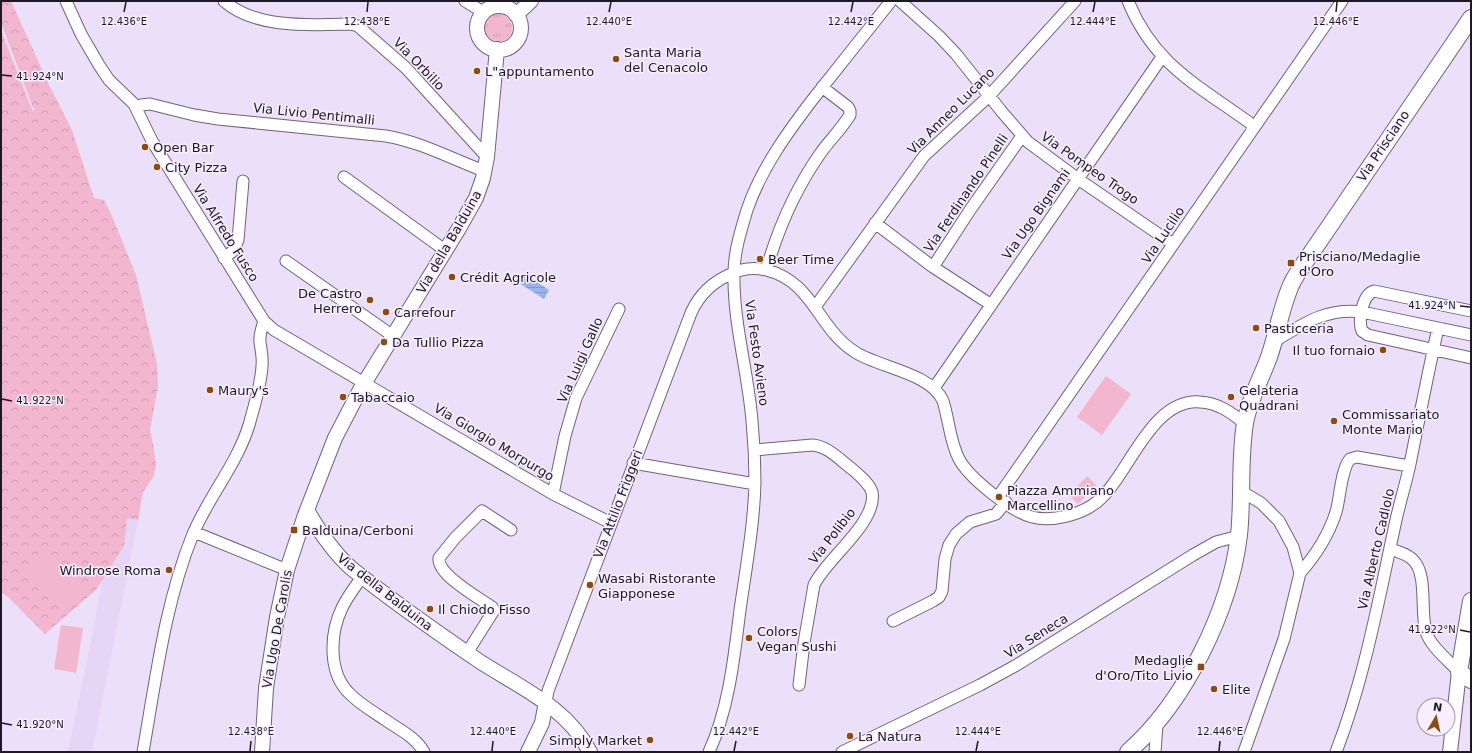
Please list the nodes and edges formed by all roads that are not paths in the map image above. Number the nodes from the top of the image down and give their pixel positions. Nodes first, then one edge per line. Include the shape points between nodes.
1 (66, 1) edge
2 (224, 1) edge
3 (465, 1) edge
4 (531, 1) edge
5 (890, 1) edge
6 (900, 1) edge
7 (1075, 1) edge
8 (1128, 1) edge
9 (1338, 2) edge
10 (483, 12) junction
11 (516, 15) junction
12 (1471, 18) edge
13 (497, 49) junction
14 (1162, 57) junction
15 (822, 87) junction
16 (989, 96) junction
17 (136, 108) junction
18 (1254, 126) junction
19 (1022, 136) junction
20 (486, 157) junction
21 (484, 172) junction
22 (344, 177) dead end
23 (1078, 179) junction
24 (244, 180) dead end
25 (875, 223) junction
26 (1173, 244) junction
27 (446, 251) junction
28 (224, 258) junction
29 (286, 261) dead end
30 (768, 264) dead end
31 (933, 266) junction
32 (734, 272) junction
33 (990, 304) junction
34 (815, 307) junction
35 (619, 309) dead end
36 (1471, 311) edge
37 (1362, 312) junction
38 (264, 321) junction
39 (1438, 328) junction
40 (1471, 335) edge
41 (393, 336) junction
42 (1273, 342) junction
43 (1433, 350) junction
44 (1471, 358) edge
45 (364, 383) junction
46 (934, 388) junction
47 (1245, 424) junction
48 (754, 450) junction
49 (633, 463) junction
50 (1409, 466) junction
51 (755, 484) junction
52 (1241, 491) junction
53 (554, 494) junction
54 (1006, 502) junction
55 (307, 510) junction
56 (611, 522) junction
57 (511, 530) dead end
58 (194, 532) junction
59 (1239, 536) junction
60 (1391, 549) junction
61 (287, 570) junction
62 (1300, 573) junction
63 (362, 577) junction
64 (1471, 601) edge
65 (893, 621) dead end
66 (467, 653) junction
67 (1466, 662) edge
68 (799, 685) dead end
69 (546, 702) junction
70 (1157, 724) junction
71 (143, 752) edge
72 (262, 752) edge
73 (424, 752) edge
74 (528, 752) edge
75 (590, 752) edge
76 (709, 752) edge
77 (842, 752) edge
78 (1128, 752) edge
79 (1155, 752) edge
80 (1244, 752) edge
81 (1336, 752) edge
82 (1450, 752) edge

1 - 17 street, Via Alfredo Fusco via 99,65 109,80 128,96
2 - 20 street, Via Orbilio via 236,11 267,21 358,26 406,68
3 - 10 street
4 - 11 street
5 - 15 street, Via Festo Avieno
6 - 16 street, Via Pompeo Trogo via 952,49
7 - 16 street, Via Anneo Lucano
8 - 14 street via 1141,29
9 - 18 street, Via Lucilio
10 - 11 street via 500,6 510,9
10 - 13 street via 477,24 478,33 484,44
11 - 13 street via 520,23 519,34 511,46
12 - 42 main road, Via Prisciano via 1296,275 1288,291
13 - 20 street, Via della Balduina
14 - 18 street via 1189,81
14 - 23 street, Via Ugo Bignami
15 - 30 street via 848,107 850,115 805,178 778,230
15 - 32 street, Via Festo Avieno via 785,137 763,173 747,210
16 - 19 street, Via Pompeo Trogo
16 - 25 street, Via Anneo Lucano via 924,156
17 - 21 street, Via Livio Pentimalli via 150,104 203,117 386,136 437,151
17 - 28 street, Via Alfredo Fusco via 152,141
18 - 26 street, Via Lucilio
19 - 23 street, Via Pompeo Trogo
19 - 31 street, Via Ferdinando Pinelli
20 - 21 street, Via della Balduina
21 - 27 street, Via della Balduina via 476,198
22 - 27 street
23 - 26 street, Via Pompeo Trogo
23 - 33 street, Via Ugo Bignami
24 - 28 street via 238,240 233,251
25 - 31 street
25 - 34 street, Via Anneo Lucano
26 - 54 street, Via Lucilio via 1007,484
27 - 41 street, Via della Balduina
28 - 38 street, Via Alfredo Fusco
29 - 41 street
31 - 33 street
32 - 34 street via 753,268 785,277 800,288
32 - 48 street, Via Festo Avieno via 735,314 752,418
32 - 49 street, Via Attilio Friggeri via 712,286 695,305
33 - 46 street, Via Ugo Bignami
34 - 46 street via 834,334 854,352
35 - 53 street, Via Luigi Gallo via 576,398 565,436
36 - 37 street via 1376,291 1370,292
37 - 39 street
37 - 42 street via 1342,311 1322,316
37 - 43 street via 1361,328 1365,334
38 - 45 street, Via Alfredo Fusco via 274,330
38 - 58 street via 260,341 262,373 249,426 235,458
39 - 40 street
39 - 43 street, Via Alberto Cadlolo
41 - 45 street, Via della Balduina
42 - 47 main road, Via Prisciano via 1251,399
43 - 44 street
43 - 50 street, Via Alberto Cadlolo
45 - 53 street, Via Giorgio Morpurgo
45 - 55 street, Via della Balduina via 340,427
46 - 54 street via 943,401 959,460 969,473
47 - 52 main road, Via Prisciano
47 - 54 street via 1216,405 1196,402 1181,404 1160,418 1106,492 1091,506 1070,515 1043,518 1027,515
48 - 51 street, Via Festo Avieno
48 - 68 street, Via Polibio via 820,446 858,474 872,492 872,504 867,515 814,585
49 - 51 street
49 - 56 street, Via Attilio Friggeri
50 - 60 street, Via Alberto Cadlolo
50 - 62 street via 1350,459 1333,519 1308,564
51 - 76 street, Via Festo Avieno via 750,540 728,692
52 - 59 main road, Via Prisciano
52 - 62 street via 1261,503 1279,521 1292,547
53 - 56 street, Via Giorgio Morpurgo
54 - 65 street via 996,514 968,524 953,538 945,559 943,585 939,597
55 - 61 street, Via Ugo De Carolis
55 - 63 street, Via della Balduina via 334,551
56 - 69 street, Via Attilio Friggeri
57 - 66 street via 482,512 439,558 439,564 446,574 494,610
58 - 61 street
58 - 71 street via 170,603
59 - 70 main road, Via Prisciano via 1228,587 1211,632 1190,675
59 - 77 street, Via Seneca via 1216,542 1193,555 992,679
60 - 67 street via 1410,557 1416,563 1420,576 1426,632 1439,650
60 - 81 street, Via Alberto Cadlolo via 1364,664
61 - 72 street, Via Ugo De Carolis via 266,688
62 - 80 street via 1284,639
63 - 66 street, Via della Balduina
63 - 73 street via 342,607 336,625 334,657 337,674 348,693 413,739
64 - 67 main road
66 - 69 street, Via della Balduina
67 - 82 street
69 - 74 street, Via Attilio Friggeri via 542,723
69 - 75 street, Via della Balduina via 575,729
70 - 78 main road, Via Prisciano
70 - 79 street

